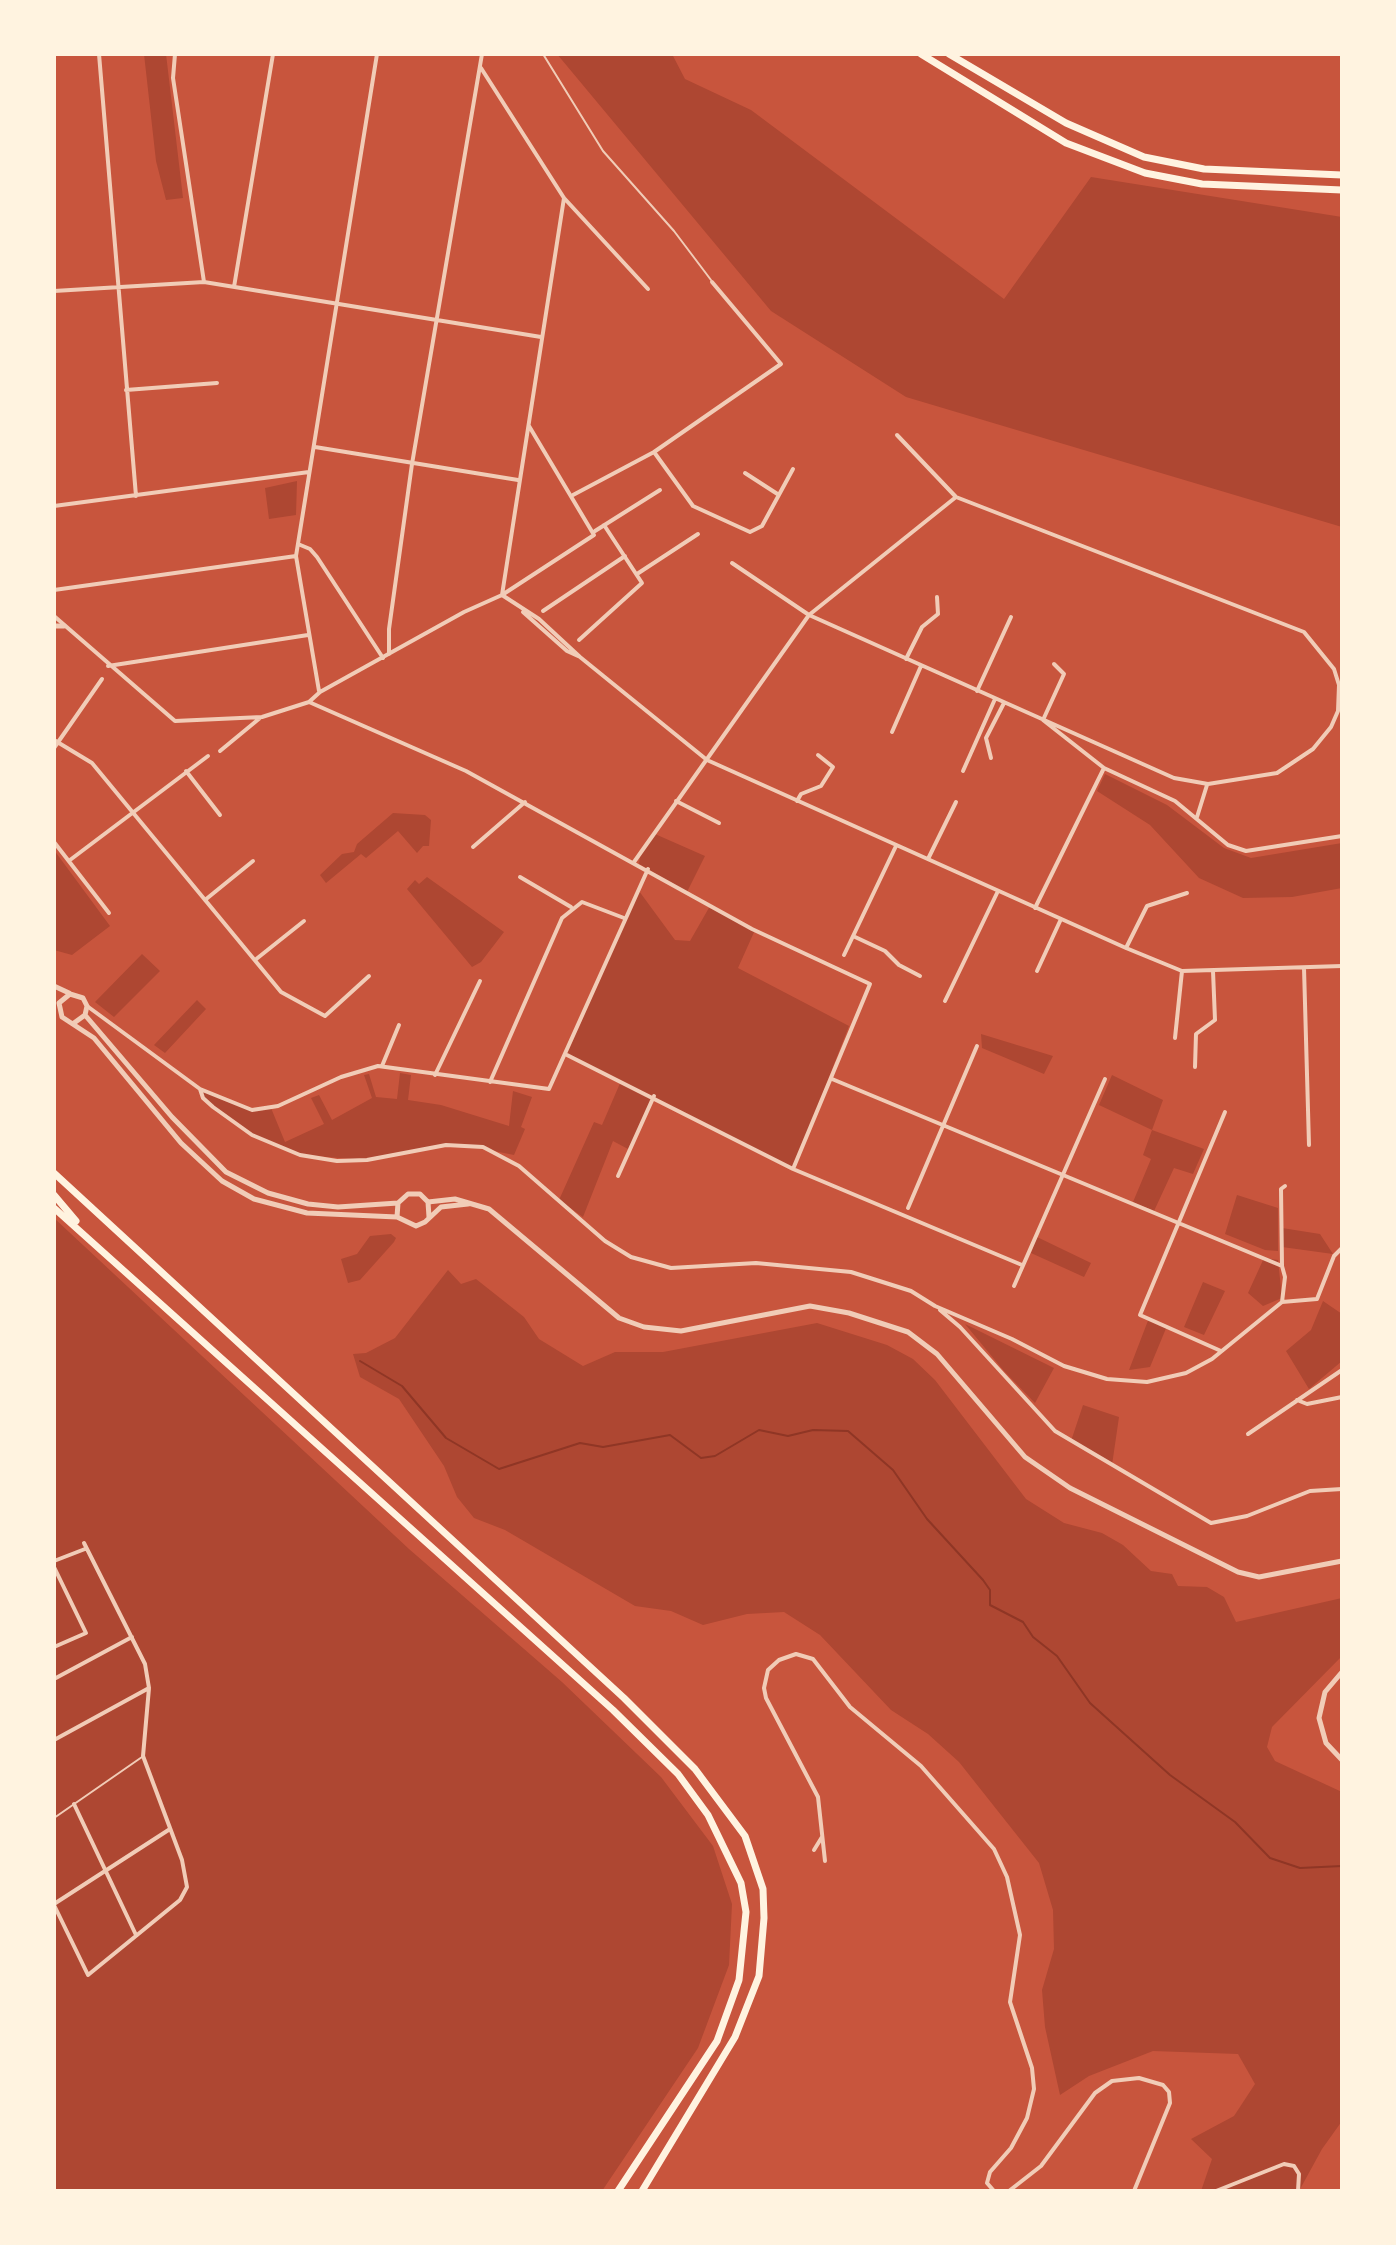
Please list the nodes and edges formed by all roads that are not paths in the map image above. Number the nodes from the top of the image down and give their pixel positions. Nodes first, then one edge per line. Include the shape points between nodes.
1 (99, 54) edge
2 (175, 54) edge
3 (273, 54) edge
4 (377, 54) edge
5 (482, 54) edge
6 (543, 54) edge
7 (921, 54) edge
8 (949, 54) edge
9 (481, 67) junction
10 (1342, 175) edge
11 (1342, 190) edge
12 (564, 198) junction
13 (204, 282) junction
14 (712, 282) joint
15 (117, 287) junction
16 (234, 287) junction
17 (648, 289) dead end
18 (54, 291) edge
19 (337, 305) junction
20 (435, 321) junction
21 (541, 337) junction
22 (217, 383) dead end
23 (126, 390) junction
24 (529, 426) junction
25 (897, 435) dead end
26 (315, 447) junction
27 (654, 452) junction
28 (412, 464) junction
29 (793, 469) dead end
30 (310, 472) junction
31 (745, 473) dead end
32 (518, 480) junction
33 (660, 490) dead end
34 (573, 495) junction
35 (779, 495) junction
36 (136, 496) junction
37 (956, 497) junction
38 (54, 506) edge
39 (604, 525) junction
40 (595, 533) junction
41 (698, 534) dead end
42 (298, 544) junction
43 (296, 556) junction
44 (625, 556) junction
45 (732, 563) dead end
46 (637, 574) junction
47 (54, 590) edge
48 (502, 595) junction
49 (937, 597) dead end
50 (543, 611) dead end
51 (809, 615) junction
52 (54, 616) edge
53 (1011, 617) dead end
54 (54, 626) edge
55 (64, 626) junction
56 (308, 635) junction
57 (579, 640) dead end
58 (389, 654) junction
59 (383, 658) junction
60 (906, 659) junction
61 (1054, 664) dead end
62 (108, 666) junction
63 (921, 666) junction
64 (102, 679) dead end
65 (977, 691) junction
66 (320, 692) junction
67 (995, 699) junction
68 (309, 702) junction
69 (1004, 703) junction
70 (262, 717) junction
71 (1043, 720) junction
72 (892, 732) dead end
73 (56, 741) edge
74 (54, 748) edge
75 (220, 751) dead end
76 (818, 755) dead end
77 (208, 756) dead end
78 (991, 758) dead end
79 (707, 760) junction
80 (1104, 768) junction
81 (186, 771) junction
82 (963, 771) dead end
83 (1208, 784) junction
84 (676, 801) junction
85 (797, 801) junction
86 (525, 802) junction
87 (956, 802) dead end
88 (133, 813) junction
89 (220, 815) dead end
90 (1197, 817) junction
91 (719, 823) dead end
92 (1342, 836) edge
93 (54, 842) edge
94 (896, 846) junction
95 (473, 847) dead end
96 (928, 859) junction
97 (70, 860) junction
98 (253, 861) dead end
99 (634, 862) junction
100 (648, 869) junction
101 (520, 877) dead end
102 (998, 891) junction
103 (1187, 893) dead end
104 (205, 900) junction
105 (571, 907) junction
106 (1035, 908) junction
107 (109, 913) dead end
108 (624, 918) junction
109 (1061, 919) junction
110 (304, 921) dead end
111 (853, 936) junction
112 (1126, 948) junction
113 (844, 955) dead end
114 (255, 960) junction
115 (1342, 966) edge
116 (1304, 968) junction
117 (1037, 971) dead end
118 (1182, 971) junction
119 (1213, 971) junction
120 (369, 976) dead end
121 (920, 976) dead end
122 (480, 981) dead end
123 (54, 986) edge
124 (70, 994) junction
125 (945, 1001) dead end
126 (56, 1006) edge
127 (87, 1006) junction
128 (85, 1015) junction
129 (74, 1023) junction
130 (399, 1025) dead end
131 (1175, 1038) dead end
132 (977, 1046) dead end
133 (566, 1055) junction
134 (382, 1066) junction
135 (1195, 1067) dead end
136 (435, 1075) junction
137 (832, 1079) junction
138 (1105, 1079) dead end
139 (490, 1082) junction
140 (200, 1089) junction
141 (654, 1096) junction
142 (1225, 1112) dead end
143 (946, 1125) junction
144 (1309, 1145) dead end
145 (793, 1169) junction
146 (54, 1173) edge
147 (1062, 1173) junction
148 (618, 1176) dead end
149 (1285, 1186) dead end
150 (54, 1195) edge
151 (428, 1202) junction
152 (398, 1203) junction
153 (477, 1204) junction
154 (54, 1208) edge
155 (908, 1208) dead end
156 (397, 1217) junction
157 (429, 1217) junction
158 (1176, 1221) junction
159 (85, 1232) junction
160 (1342, 1248) edge
161 (1022, 1265) junction
162 (1282, 1266) junction
163 (1014, 1286) dead end
164 (1282, 1302) junction
165 (935, 1306) junction
166 (1221, 1351) junction
167 (1342, 1370) edge
168 (1342, 1397) edge
169 (1297, 1400) junction
170 (1248, 1434) dead end
171 (1342, 1489) edge
172 (1342, 1561) edge
173 (54, 1564) edge
174 (132, 1637) junction
175 (54, 1647) edge
176 (1342, 1672) edge
177 (54, 1679) edge
178 (149, 1688) junction
179 (54, 1740) edge
180 (143, 1756) junction
181 (1342, 1760) edge
182 (74, 1804) junction
183 (54, 1818) edge
184 (170, 1829) junction
185 (824, 1835) junction
186 (814, 1850) dead end
187 (825, 1861) dead end
188 (107, 1871) junction
189 (54, 1904) edge
190 (136, 1935) junction
191 (618, 2191) edge
192 (642, 2191) edge
193 (994, 2191) edge
194 (1009, 2191) edge
195 (1134, 2191) edge
196 (1216, 2191) edge
197 (1298, 2191) edge

1 - 15 street
2 - 13 street via 173,78
3 - 16 street
4 - 19 street
5 - 9 street
6 - 14 lane via 603,151
7 - 11 main road via 1066,143 1145,173 1202,184
8 - 10 main road via 1066,123 1144,157 1204,169
9 - 12 street
9 - 20 street
12 - 17 street
12 - 21 street
13 - 15 street
13 - 16 street
14 - 27 street via 781,364
15 - 18 street
15 - 23 street
16 - 19 street
19 - 20 street
19 - 26 street
20 - 21 street
20 - 28 street
21 - 24 street
22 - 23 street
23 - 36 street
24 - 32 street
24 - 34 street
25 - 37 street
26 - 28 street
26 - 30 street
27 - 34 street
27 - 35 street via 693,506 750,532 762,526
28 - 32 street
28 - 58 street
29 - 35 street
30 - 36 street
30 - 42 street
31 - 35 street
32 - 48 street
33 - 39 street
34 - 40 street
36 - 38 street
37 - 51 street
37 - 83 street via 1312,638 1339,685 1331,727 1313,749 1277,773
39 - 40 street
39 - 44 street
40 - 48 street
41 - 46 street
42 - 43 street
42 - 59 street via 317,557
43 - 47 street
43 - 56 street
44 - 46 street
44 - 50 street
45 - 51 street
46 - 57 street via 641,585
48 - 58 street
48 - 79 street
49 - 60 street via 938,614 922,627
51 - 60 street
51 - 79 street
52 - 55 street
53 - 65 street
54 - 55 street
55 - 62 street
56 - 62 street
56 - 66 street
58 - 59 street
59 - 66 street
60 - 63 street
61 - 71 street via 1064,674
62 - 70 street via 175,721
63 - 65 street
63 - 72 street
64 - 73 street
65 - 67 street
66 - 68 street
67 - 69 street
67 - 82 street
68 - 70 street
68 - 86 street
69 - 71 street
69 - 78 street via 986,738
70 - 75 street
71 - 80 street
71 - 83 street via 1174,778
73 - 74 street
73 - 88 street via 92,763
76 - 85 street via 833,767 821,786
77 - 81 street
79 - 84 street
79 - 85 street
80 - 90 street
80 - 106 street
81 - 88 street
81 - 89 street
83 - 90 street
84 - 91 street
84 - 99 street
85 - 94 street
86 - 95 street
86 - 99 street
87 - 96 street
88 - 97 street
88 - 104 street
90 - 92 street via 1228,845 1246,851
93 - 97 street
94 - 96 street
94 - 111 street
96 - 102 street
97 - 107 street
98 - 104 street
99 - 100 street
100 - 108 street
100 - 137 street via 752,929 870,984
101 - 105 street
102 - 106 street
102 - 125 street
103 - 112 street via 1147,906
104 - 114 street
105 - 108 street via 582,902
105 - 139 street
106 - 109 street
108 - 133 street
109 - 112 street
109 - 117 street
110 - 114 street
111 - 113 street
111 - 121 street
112 - 118 street
114 - 120 street via 281,992 322,1015
115 - 116 street
116 - 119 street
116 - 144 street
118 - 119 street
118 - 131 street
119 - 135 street via 1215,1020 1196,1034
122 - 136 street
123 - 124 street
124 - 126 street
124 - 127 street via 79,995
126 - 129 street
127 - 128 street
127 - 140 street
128 - 129 street
128 - 152 street via 226,1172 268,1193 308,1204
129 - 156 street via 94,1038 186,1148 222,1181 254,1199 307,1213
130 - 134 street
132 - 143 street
133 - 139 street via 551,1089
133 - 141 street
134 - 136 street
134 - 140 street via 261,1110
136 - 139 street
137 - 143 street
137 - 145 street
138 - 147 street
140 - 165 street via 213,1107 252,1135 300,1155 367,1160 459,1144 499,1153 605,1241 648,1263 687,1269 756,1263 838,1270 911,1291
141 - 145 street
141 - 148 street
142 - 158 street
143 - 147 street
143 - 155 street
145 - 161 street
146 - 192 main road via 624,1698 695,1769 745,1836 763,1889 759,1976 735,2037
147 - 158 street
147 - 161 street
149 - 162 street
150 - 159 main road
151 - 152 street via 414,1193
151 - 153 street via 455,1199
151 - 157 street
152 - 156 street
153 - 157 street via 450,1204
153 - 172 street via 498,1215 619,1318 633,1324 681,1331 810,1306 898,1328 931,1348 1025,1457 1070,1488 1238,1572 1259,1577
154 - 159 main road
156 - 157 street via 416,1226
158 - 162 street
158 - 166 street via 1140,1315
159 - 191 main road via 249,1386 613,1710 678,1774 708,1815 741,1883 746,1912 739,1980 717,2041
160 - 164 street via 1317,1299
161 - 163 street
162 - 164 street
164 - 166 street
165 - 166 street via 1064,1366 1129,1383 1186,1373
165 - 171 street via 1055,1431 1211,1523 1247,1516 1310,1491
167 - 169 street
168 - 169 street via 1307,1404
169 - 170 street
173 - 174 street via 85,1546
173 - 175 street via 86,1633
174 - 177 street
174 - 178 street
176 - 181 street via 1325,1692 1319,1718 1326,1743
178 - 179 street
178 - 180 street
180 - 182 lane
180 - 184 street
182 - 183 lane
182 - 188 street
184 - 188 street
184 - 190 street via 187,1887 180,1900
185 - 186 street
185 - 187 street
185 - 193 street via 818,1797 766,1698 768,1670 796,1654 813,1659 850,1707 921,1766 994,1849 1007,1877 1020,1935 1010,2002 1034,2089 1027,2118 990,2172 987,2183
188 - 189 street
188 - 190 street
189 - 190 street via 88,1975
194 - 195 street via 1041,2166 1095,2093 1112,2081 1139,2078 1163,2085 1170,2103
196 - 197 street via 1284,2164 1299,2174

